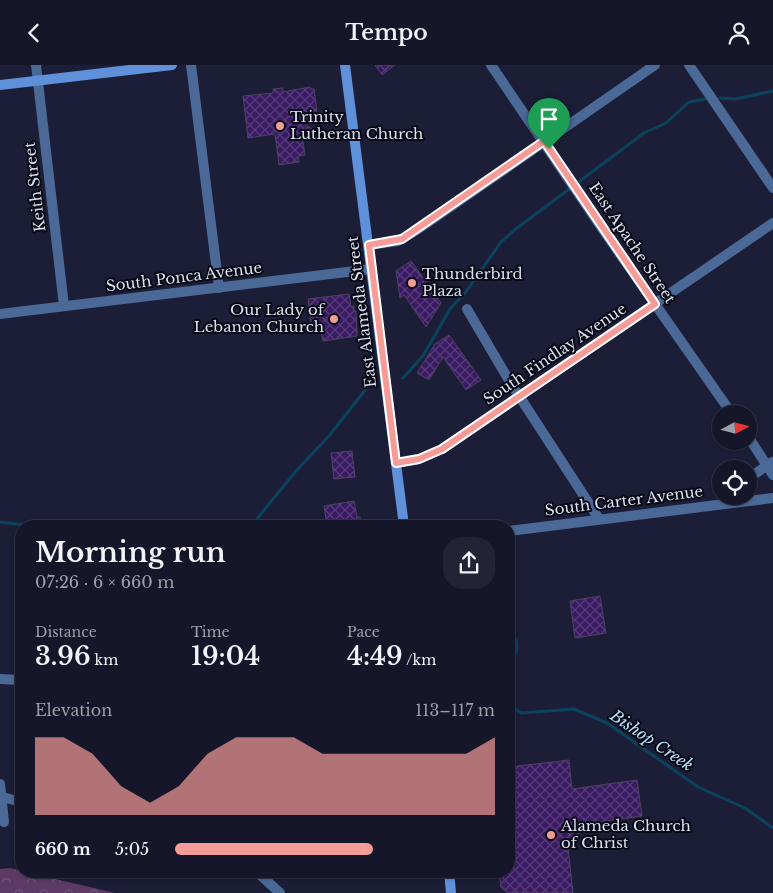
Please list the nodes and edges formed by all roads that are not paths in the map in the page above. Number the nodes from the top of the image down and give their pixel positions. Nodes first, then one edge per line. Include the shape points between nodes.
1 (36, 65) edge
2 (172, 65) edge
3 (190, 65) edge
4 (345, 65) edge
5 (492, 65) edge
6 (654, 65) edge
7 (689, 65) edge
8 (38, 80) junction
9 (0, 85) edge
10 (544, 141) junction
11 (773, 188) edge
12 (773, 223) edge
13 (369, 245) junction
14 (372, 269) junction
15 (219, 288) junction
16 (655, 304) junction
17 (64, 307) junction
18 (467, 309) dead end
19 (0, 314) edge
20 (520, 396) junction
21 (726, 405) edge
22 (758, 450) edge
23 (396, 463) junction
24 (771, 467) edge
25 (757, 474) edge
26 (773, 498) edge
27 (710, 505) joint
28 (598, 519) junction
29 (403, 520) edge
30 (515, 530) edge
31 (0, 679) edge
32 (15, 680) edge
33 (0, 784) edge
34 (2, 797) junction
35 (15, 800) edge
36 (4, 822) dead end
37 (264, 878) edge
38 (450, 878) edge
39 (280, 893) edge
40 (452, 893) edge

1 - 8 street, Keith Street
2 - 8 main road
3 - 15 street
4 - 13 main road, East Alameda Street
5 - 10 street, East Apache Street
6 - 10 street
7 - 11 street
8 - 9 main road
8 - 17 street, Keith Street
10 - 13 street via 402,239
10 - 16 street, East Apache Street
12 - 16 street, South Findlay Avenue
13 - 14 main road, East Alameda Street
14 - 15 street, South Ponca Avenue
14 - 23 main road, East Alameda Street
15 - 17 street, South Ponca Avenue
16 - 20 street, South Findlay Avenue
16 - 21 street, East Apache Street
17 - 19 street, South Ponca Avenue
18 - 20 street
20 - 23 street, South Findlay Avenue via 442,449 419,459
20 - 28 street
22 - 24 street
23 - 29 main road, East Alameda Street
24 - 25 street
26 - 27 street, South Carter Avenue
27 - 28 street, South Carter Avenue
28 - 30 street, South Carter Avenue
31 - 32 street
33 - 34 street
34 - 35 street
34 - 36 street
37 - 39 street
38 - 40 main road

